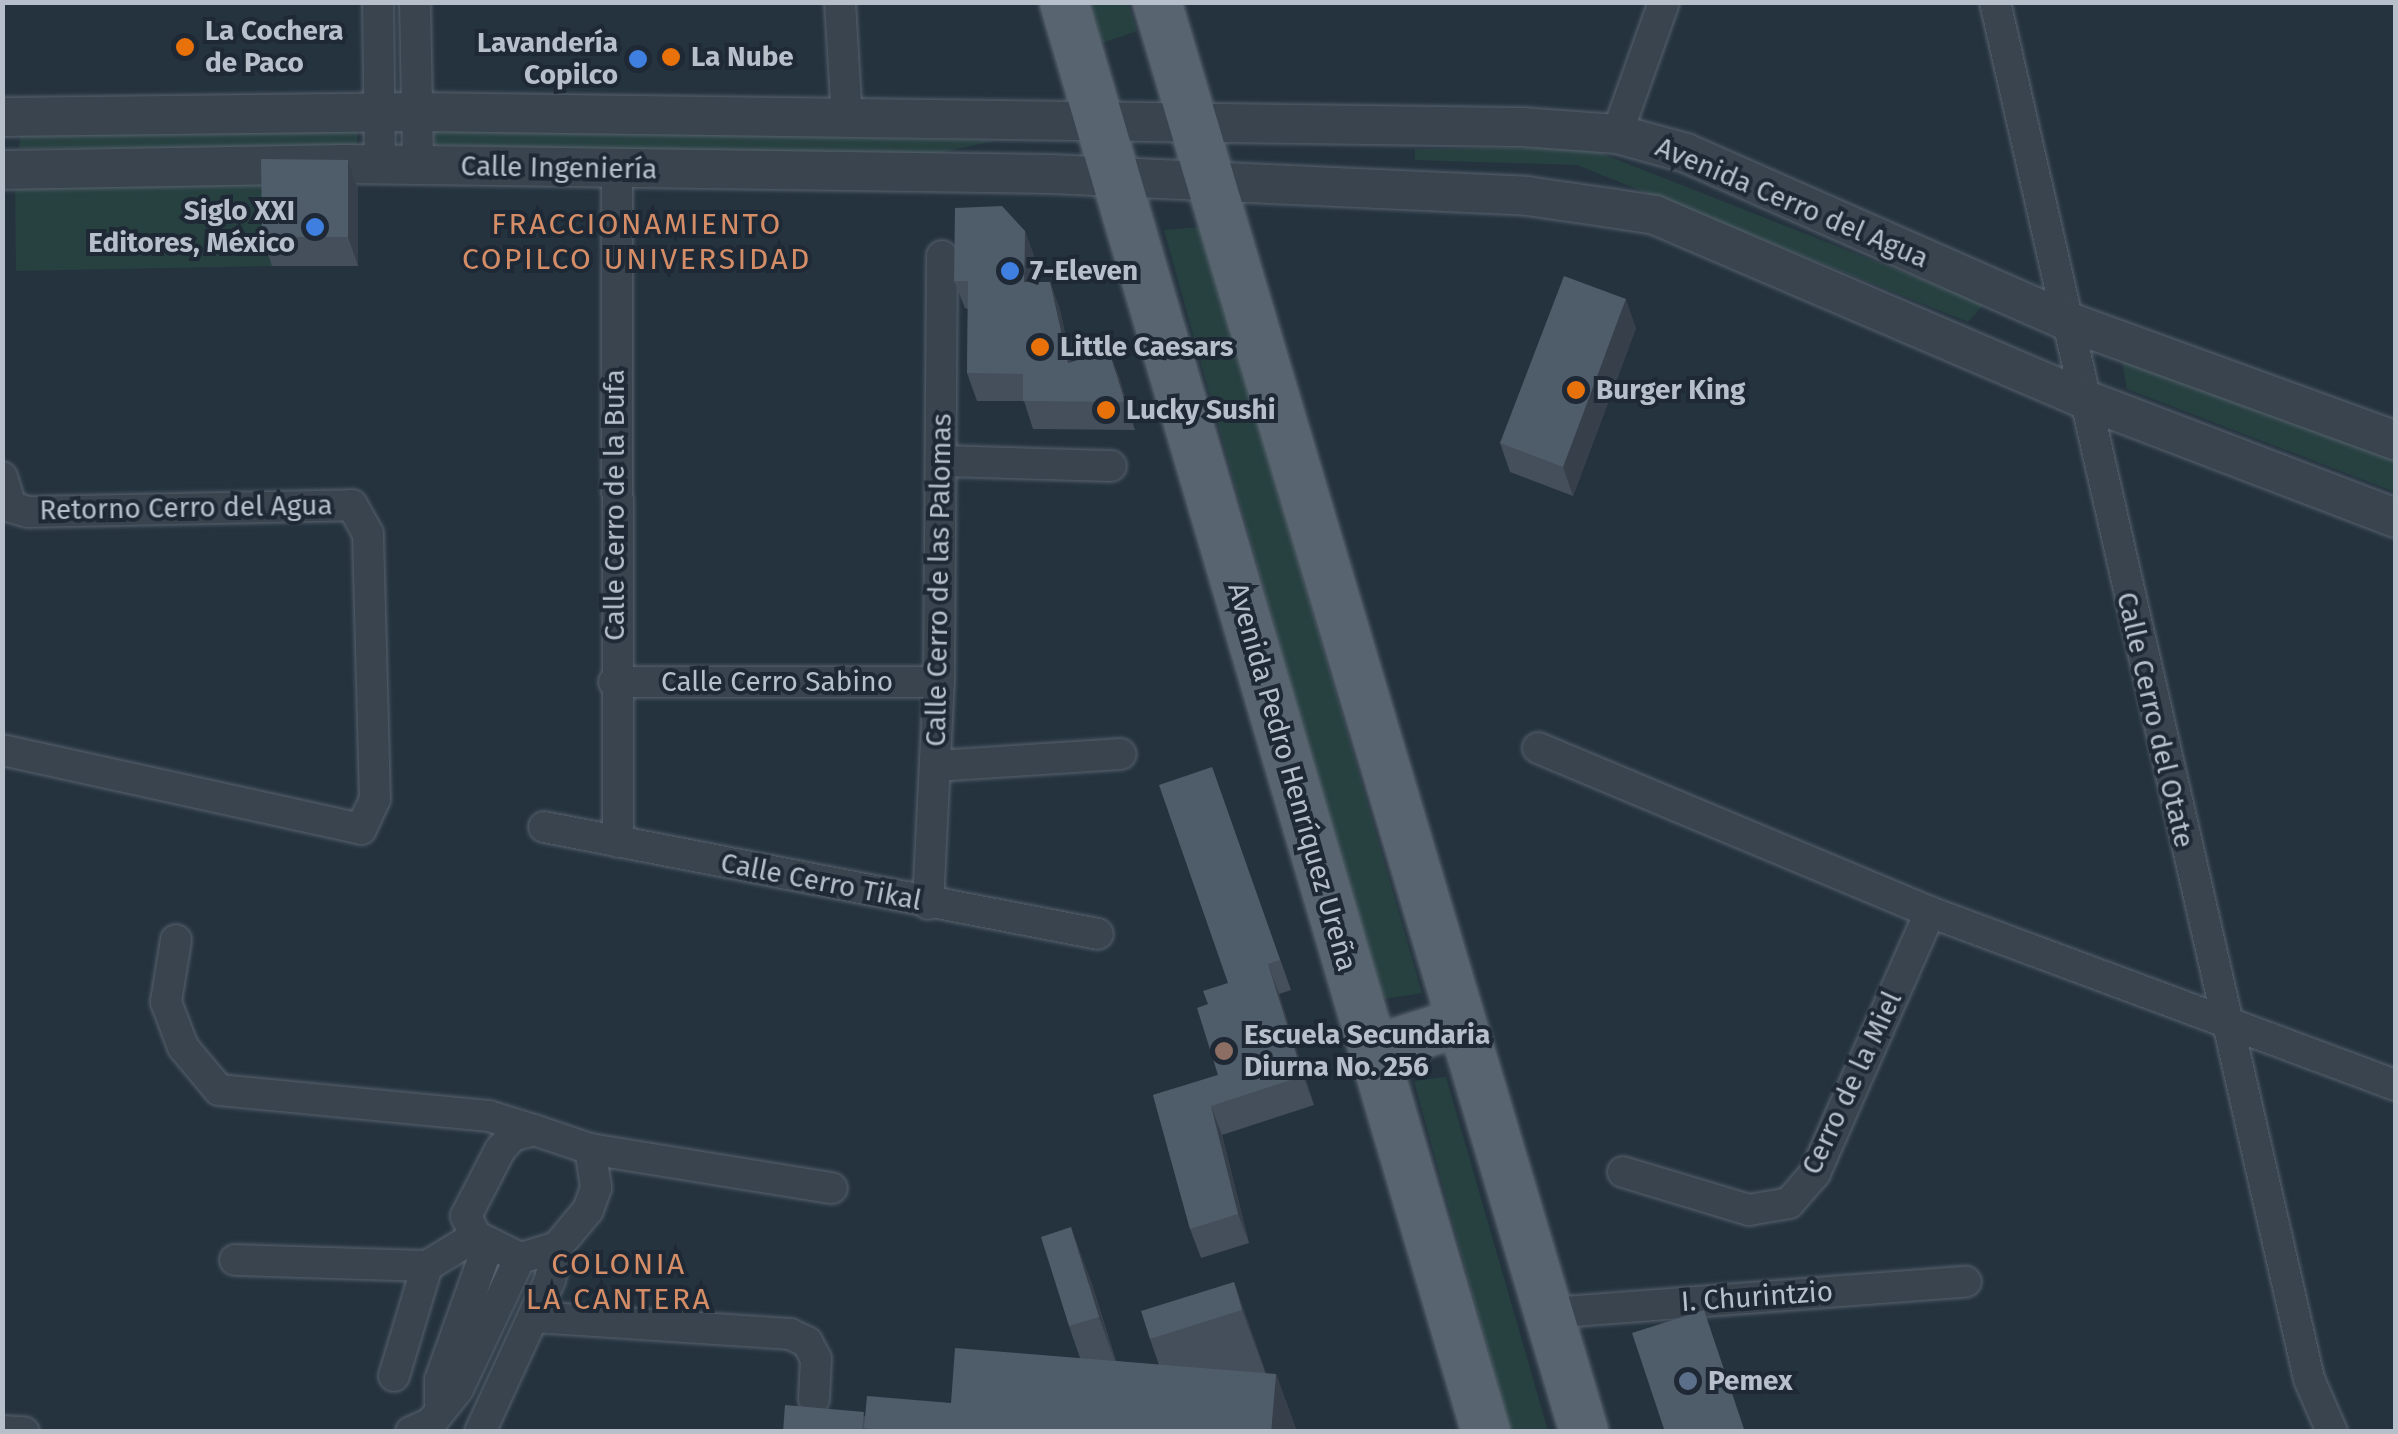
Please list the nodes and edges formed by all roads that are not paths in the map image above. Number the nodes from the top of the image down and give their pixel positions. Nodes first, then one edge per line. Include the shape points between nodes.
1 (378, 2) edge
2 (415, 2) edge
3 (840, 2) edge
4 (1064, 2) edge
5 (1157, 2) edge
6 (1664, 2) edge
7 (1995, 2) edge
8 (398, 112) junction
9 (2, 118) edge
10 (847, 120) junction
11 (1097, 122) junction
12 (1006, 125) junction
13 (1194, 126) junction
14 (1617, 134) junction
15 (380, 164) junction
16 (418, 165) junction
17 (617, 169) junction
18 (2, 170) edge
19 (1001, 176) junction
20 (1115, 177) junction
21 (1211, 182) junction
22 (942, 256) dead end
23 (2067, 321) junction
24 (2084, 399) junction
25 (2396, 441) edge
26 (942, 461) junction
27 (1111, 466) dead end
28 (2, 477) edge
29 (2396, 518) edge
30 (614, 682) junction
31 (939, 682) junction
32 (1538, 748) dead end
33 (2, 750) edge
34 (1121, 754) dead end
35 (936, 766) junction
36 (544, 827) dead end
37 (618, 842) junction
38 (928, 904) junction
39 (1930, 912) junction
40 (1098, 934) dead end
41 (176, 940) dead end
42 (1460, 1022) junction
43 (2226, 1024) junction
44 (1373, 1050) junction
45 (2396, 1086) edge
46 (489, 1116) junction
47 (534, 1130) junction
48 (590, 1149) junction
49 (500, 1150) junction
50 (633, 1158) junction
51 (1623, 1172) dead end
52 (596, 1188) junction
53 (832, 1188) dead end
54 (477, 1233) junction
55 (438, 1258) junction
56 (234, 1260) dead end
57 (541, 1260) junction
58 (1966, 1282) dead end
59 (1549, 1313) junction
60 (534, 1317) junction
61 (394, 1376) dead end
62 (814, 1399) dead end
63 (440, 1405) junction
64 (2, 1431) edge
65 (24, 1432) edge
66 (410, 1432) edge
67 (480, 1432) edge
68 (1486, 1432) edge
69 (1584, 1432) edge
70 (2332, 1432) edge

1 - 8 street
2 - 8 street
3 - 10 street
4 - 11 main road, Avenida Pedro Henríquez Ureña
5 - 13 main road
6 - 14 street
7 - 23 street, Calle Cerro del Otate
8 - 9 street, Calle Ingeniería
8 - 10 street, Calle Ingeniería
8 - 15 street
8 - 16 street
10 - 12 street, Calle Ingeniería
11 - 12 street, Calle Ingeniería
11 - 13 street, Avenida Cerro del Agua
11 - 20 main road, Avenida Pedro Henríquez Ureña
12 - 19 street via 1014,152
13 - 14 street, Avenida Cerro del Agua via 1522,127
13 - 21 main road
14 - 23 street, Avenida Cerro del Agua via 1686,153
15 - 16 street, Calle Ingeniería
15 - 18 street, Calle Ingeniería
16 - 17 street, Calle Ingeniería
17 - 19 street, Calle Ingeniería
17 - 30 street, Calle Cerro de la Bufa
19 - 20 street, Calle Ingeniería
20 - 21 street
20 - 44 main road, Avenida Pedro Henríquez Ureña
21 - 24 street via 1527,196 1655,215
21 - 42 main road
22 - 26 street, Calle Cerro de las Palomas
23 - 24 street, Calle Cerro del Otate
23 - 25 street, Avenida Cerro del Agua
24 - 29 street
24 - 43 street, Calle Cerro del Otate
26 - 27 street
26 - 31 street, Calle Cerro de las Palomas
28 - 33 street, Retorno Cerro del Agua via 11,507 28,512 352,504 368,534 375,800 361,830
30 - 31 street, Calle Cerro Sabino
30 - 37 street, Calle Cerro de la Bufa
31 - 35 street, Calle Cerro de las Palomas
32 - 39 street
34 - 35 street
35 - 38 street, Calle Cerro de las Palomas
36 - 37 street, Calle Cerro Tikal
37 - 38 street, Calle Cerro Tikal
38 - 40 street, Calle Cerro Tikal
39 - 43 street
39 - 51 street, Cerro de la Miel via 1815,1173 1789,1203 1749,1210
41 - 46 street via 166,1002 183,1046 219,1090
42 - 44 main road
42 - 59 main road
43 - 45 street
43 - 70 street, Calle Cerro del Otate via 2309,1380
44 - 68 main road, Avenida Pedro Henríquez Ureña
46 - 47 street
46 - 49 street
47 - 48 street
47 - 49 street via 512,1136
48 - 50 street
48 - 52 street
49 - 54 street
50 - 52 street
50 - 53 street
52 - 57 street via 588,1210
54 - 55 street
54 - 57 street
54 - 63 street via 440,1380
55 - 56 street
55 - 61 street
57 - 60 street
57 - 63 street via 458,1389
58 - 59 street, I. Churintzio
59 - 69 main road
60 - 62 street via 790,1334 807,1342 816,1359
60 - 67 street
63 - 66 street via 431,1423
64 - 65 street

